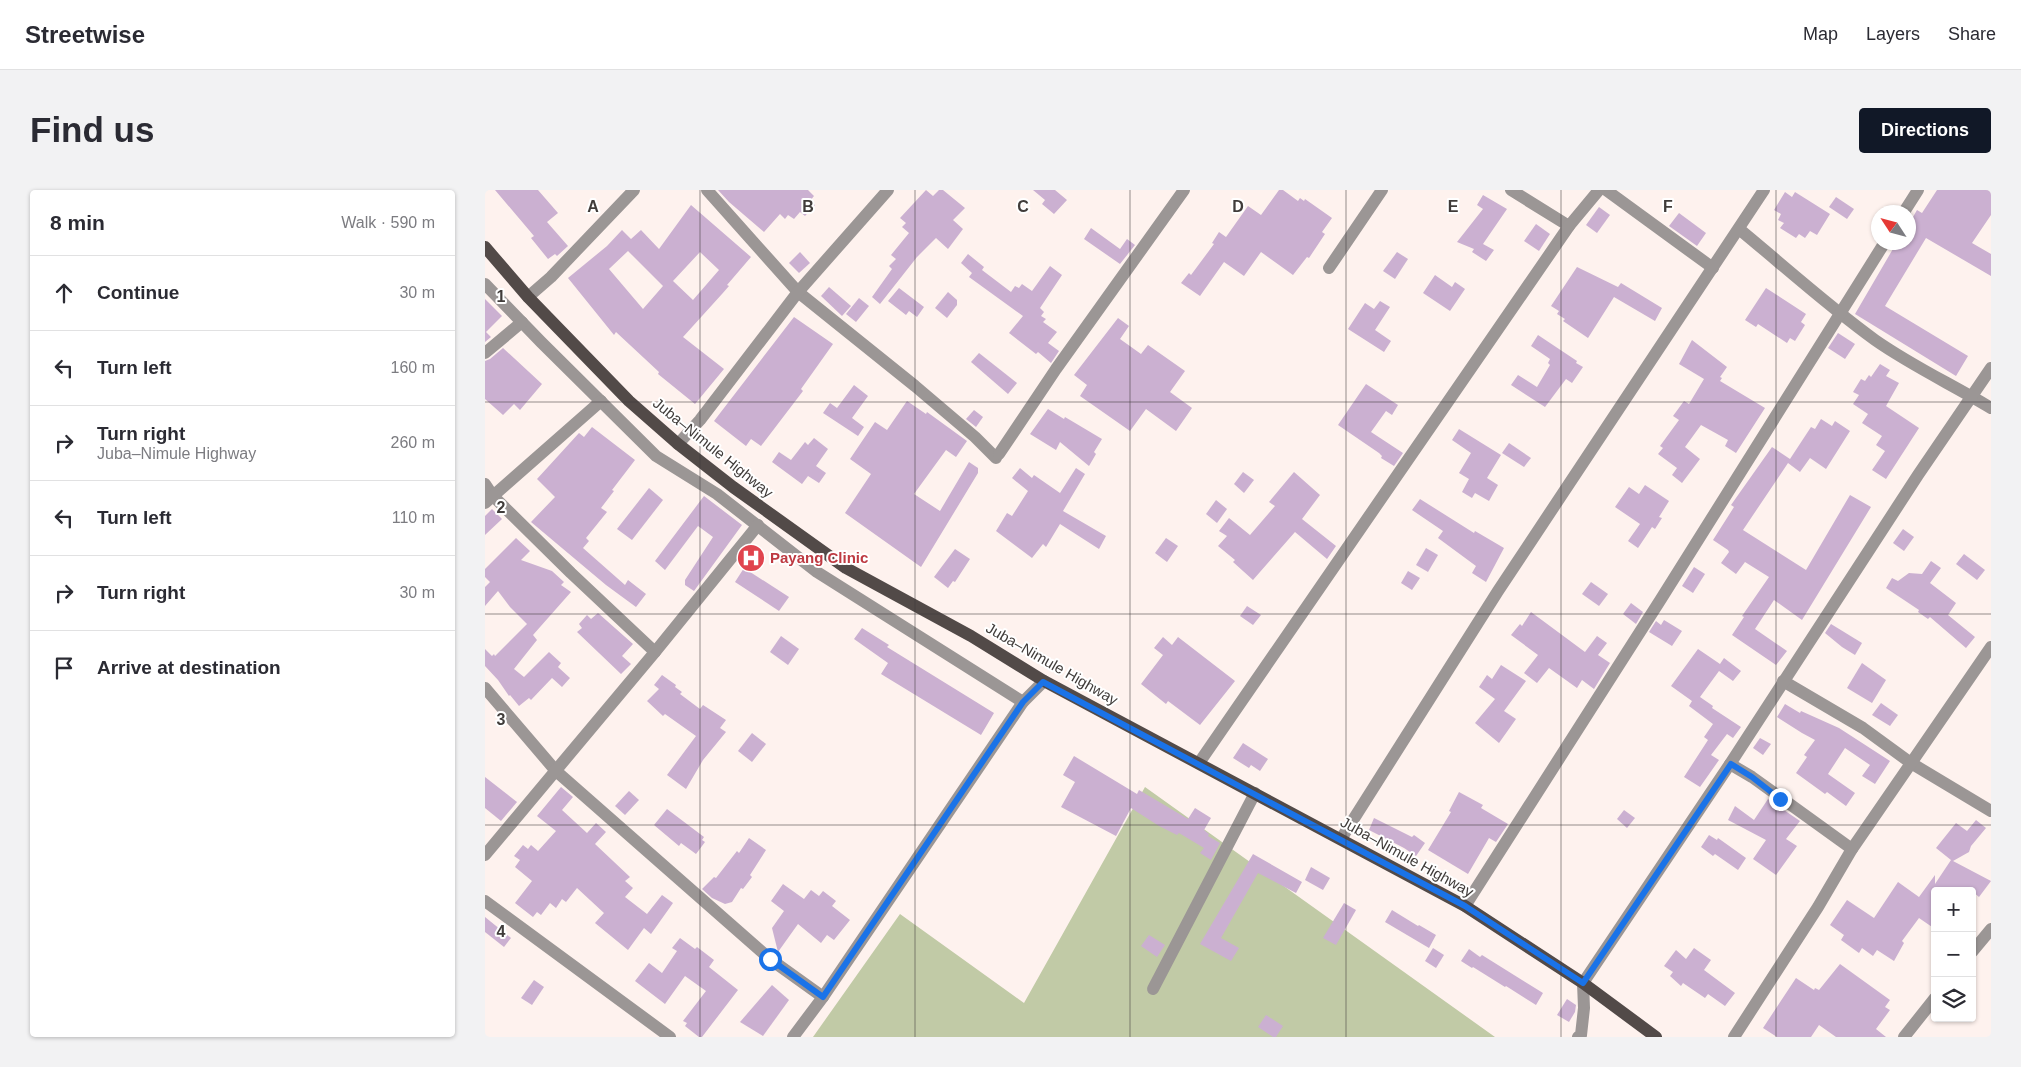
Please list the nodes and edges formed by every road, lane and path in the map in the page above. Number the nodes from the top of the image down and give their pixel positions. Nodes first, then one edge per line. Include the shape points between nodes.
1 (634, 190) edge
2 (707, 190) edge
3 (888, 190) edge
4 (1184, 190) edge
5 (1381, 190) edge
6 (1511, 190) edge
7 (1599, 190) edge
8 (1606, 190) edge
9 (1764, 190) edge
10 (1918, 190) edge
11 (1908, 205) edge
12 (1569, 226) junction
13 (1739, 229) junction
14 (485, 247) edge
15 (1880, 250) edge
16 (1329, 268) dead end
17 (1713, 268) junction
18 (485, 284) edge
19 (798, 292) junction
20 (529, 297) junction
21 (1840, 313) junction
22 (522, 322) junction
23 (485, 353) edge
24 (1991, 368) edge
25 (1972, 397) junction
26 (601, 401) junction
27 (1991, 408) edge
28 (678, 444) junction
29 (485, 484) edge
30 (489, 500) edge
31 (758, 525) junction
32 (1991, 648) edge
33 (655, 652) junction
34 (1783, 681) junction
35 (1043, 682) junction
36 (485, 688) edge
37 (1023, 702) junction
38 (1199, 763) junction
39 (1911, 763) junction
40 (1731, 764) junction
41 (556, 771) junction
42 (1255, 793) junction
43 (1991, 811) edge
44 (1341, 839) junction
45 (1852, 849) junction
46 (485, 855) edge
47 (485, 901) edge
48 (1465, 906) junction
49 (1991, 928) edge
50 (1976, 947) edge
51 (1583, 983) junction
52 (1153, 989) dead end
53 (823, 997) junction
54 (1931, 1003) edge
55 (670, 1037) edge
56 (793, 1037) edge
57 (1578, 1037) edge
58 (1656, 1037) edge
59 (1734, 1037) edge
60 (1904, 1037) edge

1 - 20 street
2 - 19 street
3 - 19 street
4 - 19 street via 998,456
5 - 16 street
6 - 12 street
7 - 12 street
8 - 17 street
9 - 13 street
10 - 11 street
12 - 38 street
13 - 17 street
13 - 21 street
14 - 20 main road, Juba–Nimule Highway
15 - 21 street
17 - 44 street via 1498,591
18 - 22 street
19 - 28 street
20 - 28 main road, Juba–Nimule Highway via 629,401
21 - 25 street via 1918,368
21 - 48 street
22 - 23 street
22 - 26 street
24 - 25 street
25 - 27 street
25 - 34 street
26 - 30 street
26 - 31 street via 656,456 717,494
28 - 35 main road, Juba–Nimule Highway via 733,488 846,568 971,636
29 - 30 street
30 - 33 street
31 - 33 street
31 - 37 street via 817,572
32 - 39 street
33 - 41 street
34 - 39 street via 1863,728
34 - 40 street
35 - 37 street
35 - 38 main road, Juba–Nimule Highway
36 - 41 street
37 - 53 street
38 - 42 main road, Juba–Nimule Highway
39 - 43 street
39 - 45 street
40 - 45 street
40 - 51 street
41 - 46 street
41 - 53 street via 770,959
42 - 44 main road, Juba–Nimule Highway
42 - 52 street
44 - 48 main road, Juba–Nimule Highway
45 - 59 street
47 - 55 street
48 - 51 main road, Juba–Nimule Highway
49 - 50 street
51 - 57 street via 1584,1008 1581,1035
51 - 58 main road, Juba–Nimule Highway
53 - 56 street
54 - 60 street

